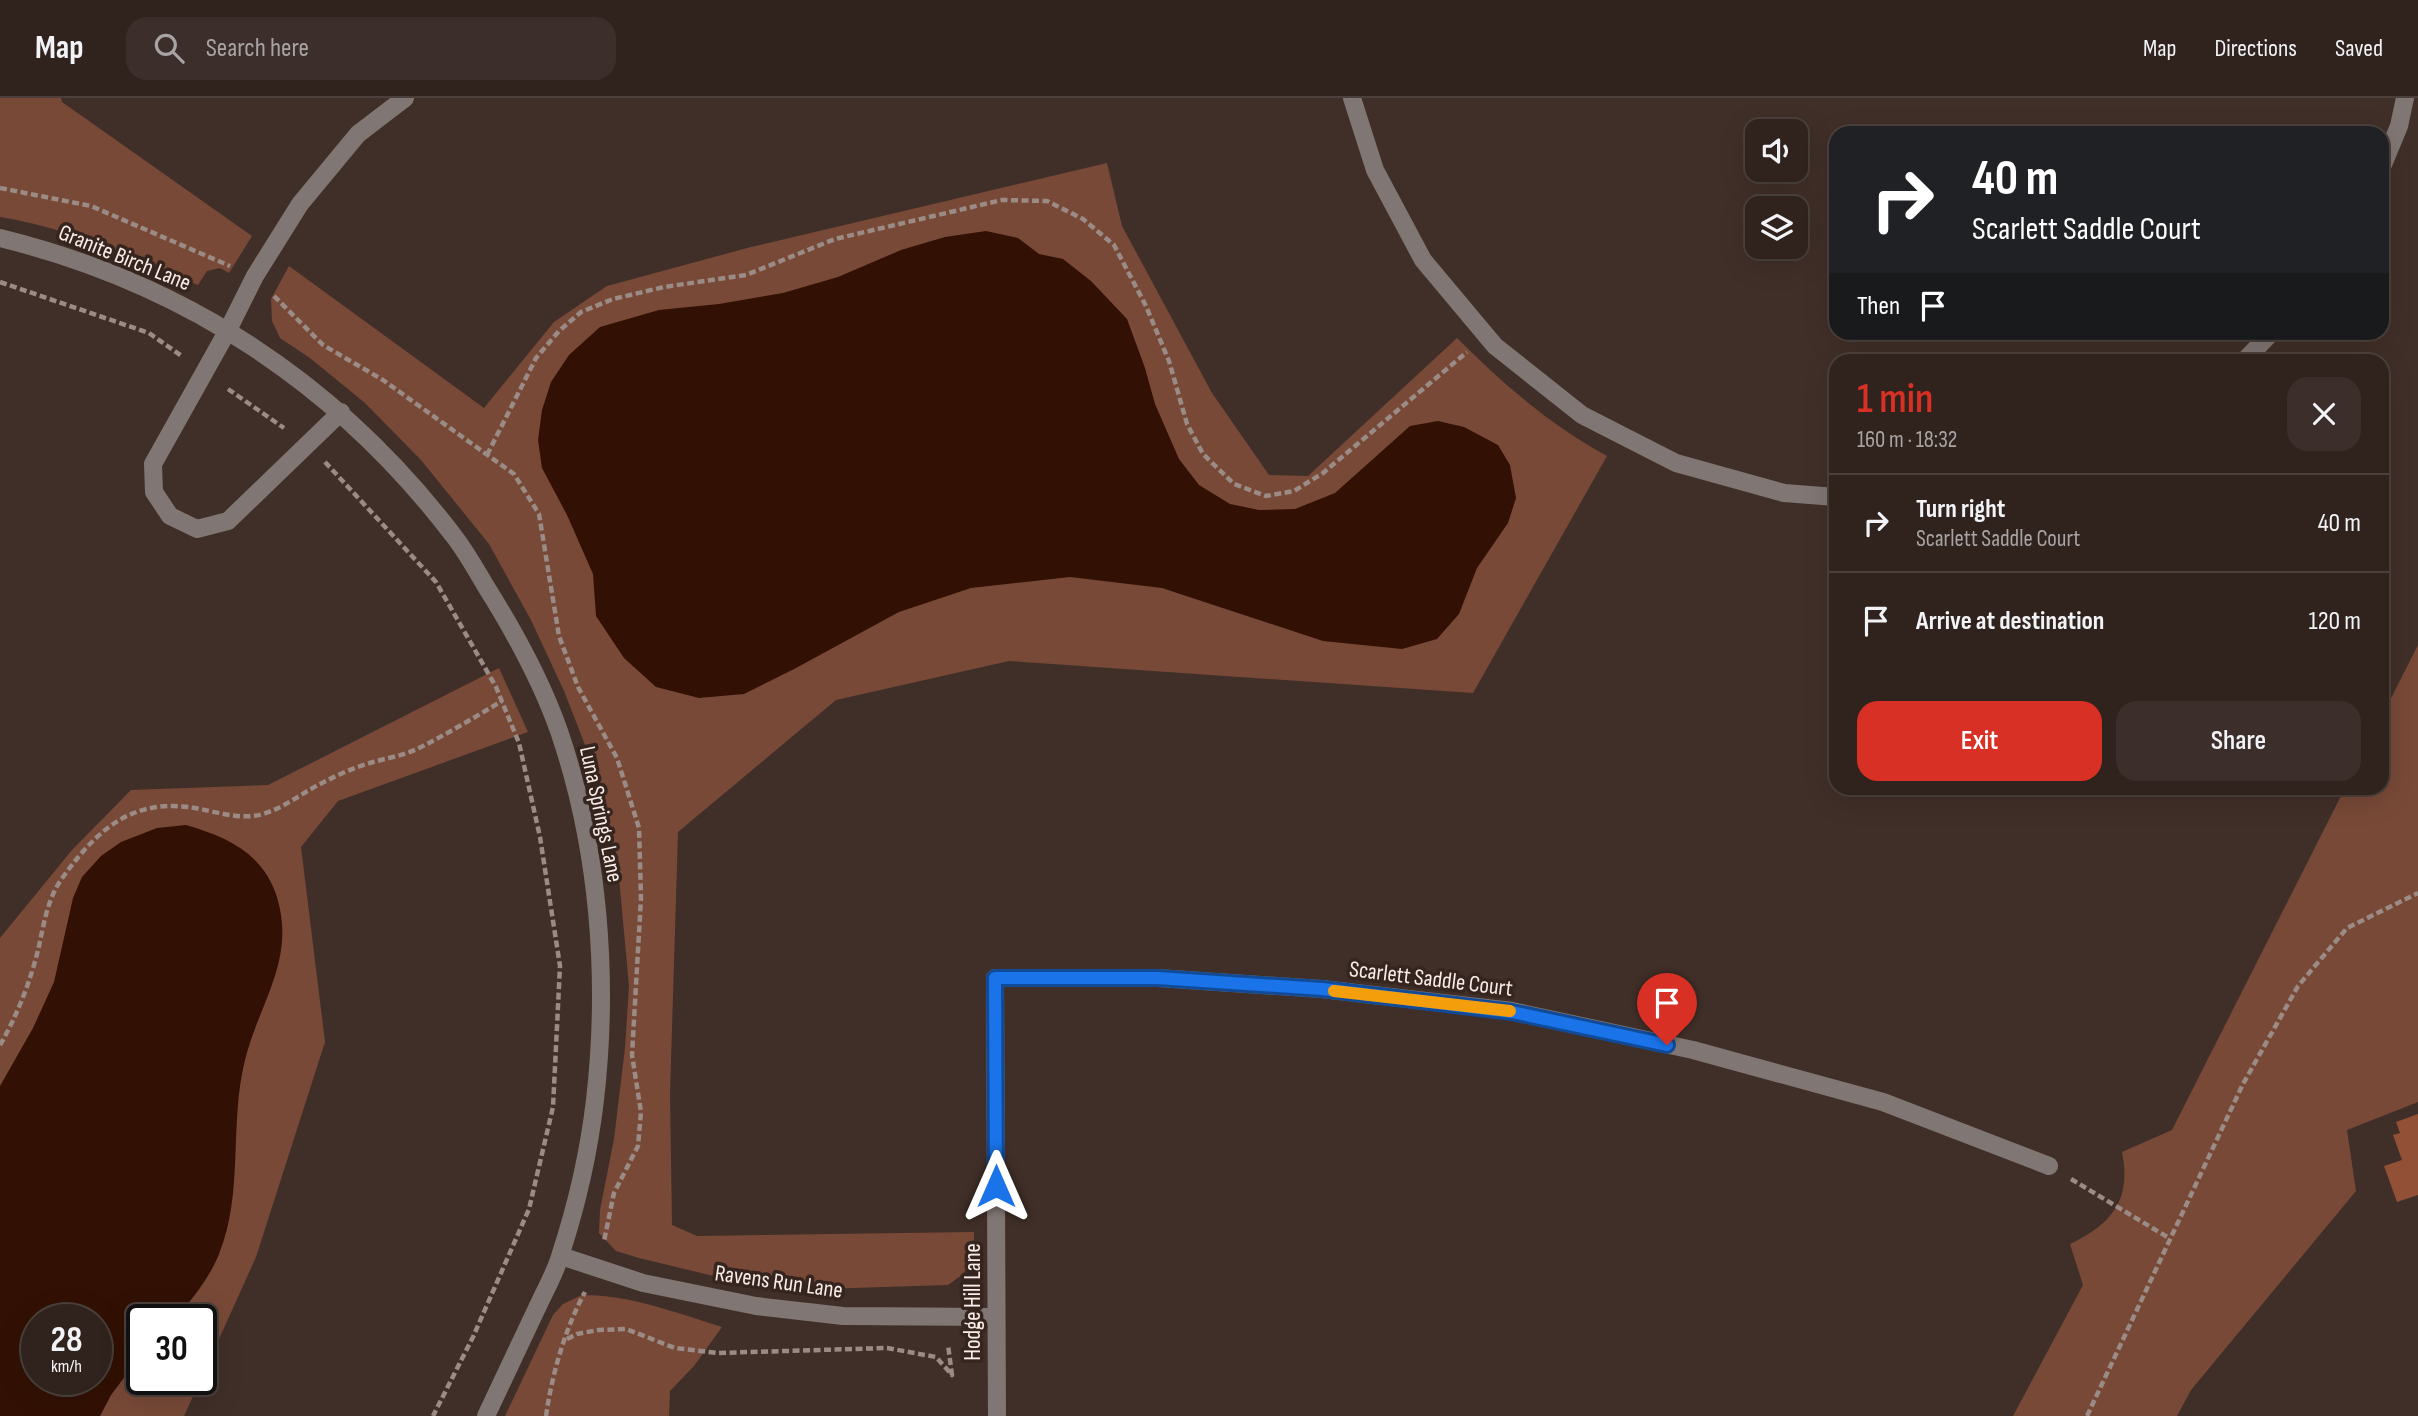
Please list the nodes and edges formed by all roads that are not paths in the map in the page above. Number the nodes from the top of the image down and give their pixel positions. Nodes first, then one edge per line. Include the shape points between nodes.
1 (405, 98) edge
2 (1352, 98) edge
3 (2405, 98) edge
4 (2389, 150) edge
5 (0, 238) edge
6 (228, 330) junction
7 (2264, 340) edge
8 (2251, 354) edge
9 (341, 412) junction
10 (1829, 497) edge
11 (995, 978) joint
12 (2049, 1166) road end
13 (561, 1256) junction
14 (996, 1317) junction
15 (486, 1416) edge
16 (997, 1416) edge

1 - 6 street via 358,134 300,204
2 - 10 street via 1375,170 1423,260 1495,346 1582,415 1676,463 1784,494
3 - 4 street
5 - 6 street, Granite Birch Lane via 97,268 166,296
6 - 9 street, Luna Springs Lane
6 - 9 street via 153,464 154,492 170,516 197,529 228,521
7 - 8 street
9 - 13 street, Luna Springs Lane via 455,536 518,638 559,731 583,821 598,919 601,1015 595,1101
11 - 12 street, Scarlett Saddle Court via 1158,978 1322,989 1512,1012 1693,1050 1883,1102
11 - 14 street, Hodge Hill Lane
13 - 14 street, Ravens Run Lane via 643,1283 756,1306 843,1315
13 - 15 street, Luna Springs Lane
14 - 16 street, Hodge Hill Lane

